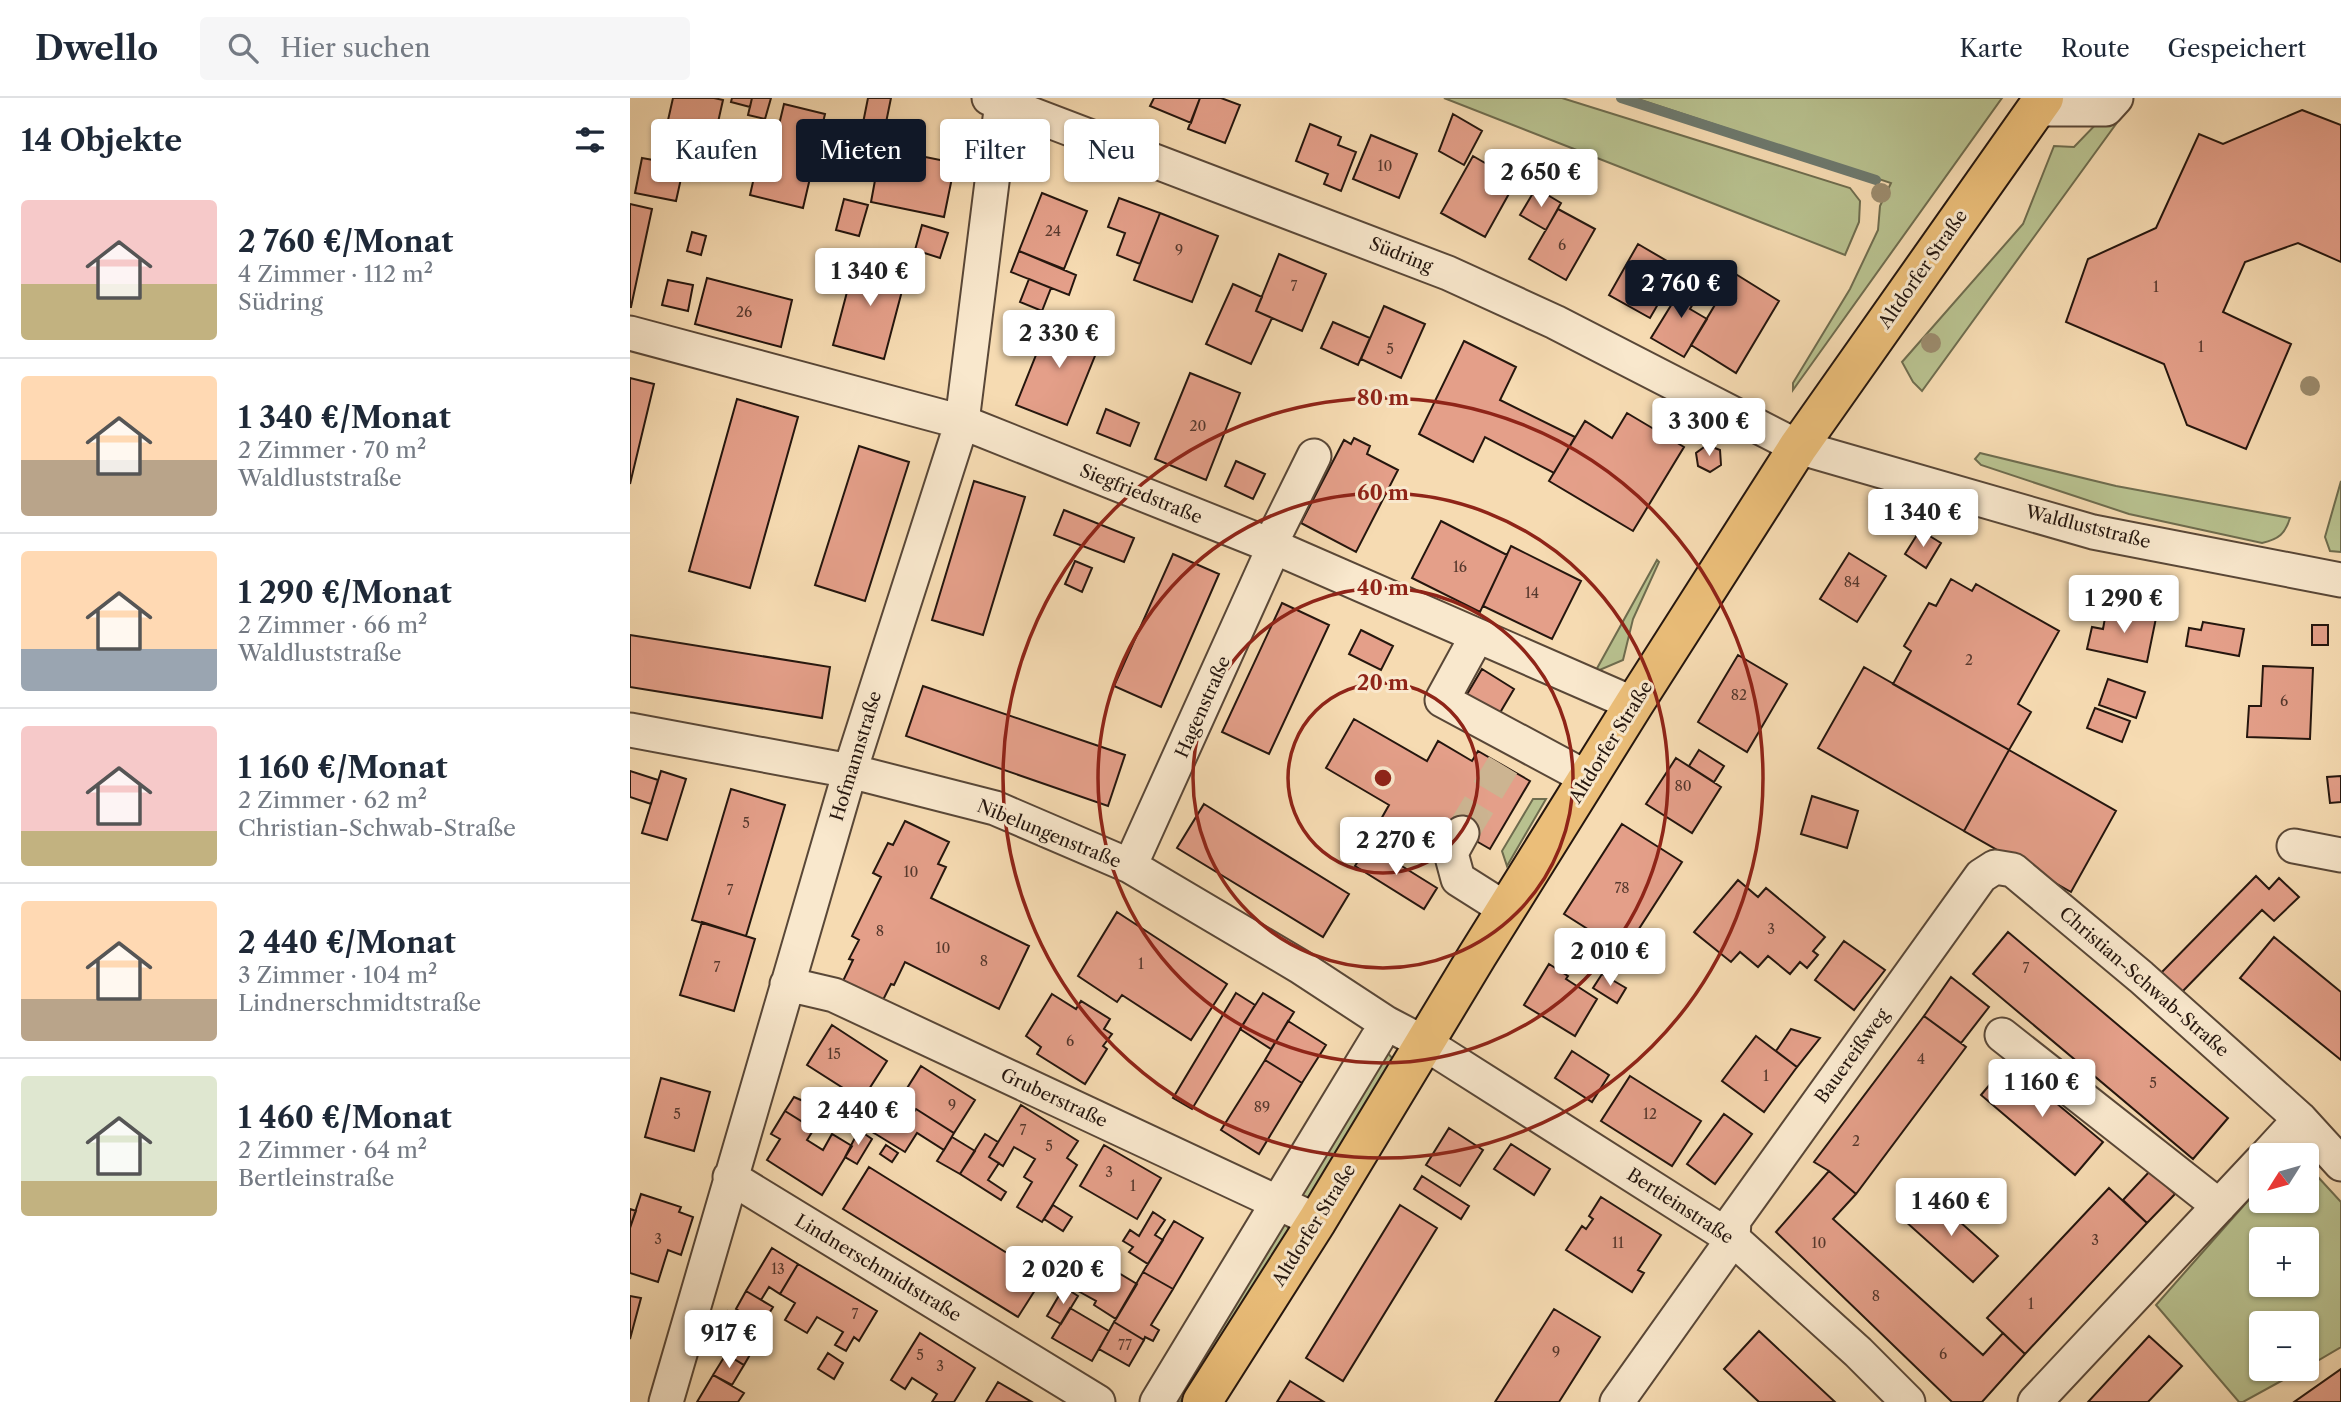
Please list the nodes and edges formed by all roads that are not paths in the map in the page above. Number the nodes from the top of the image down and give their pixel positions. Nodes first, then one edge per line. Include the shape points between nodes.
1 (2116, 98) edge
2 (996, 100) edge
3 (2040, 104) edge
4 (630, 333) edge
5 (962, 422) junction
6 (1798, 447) junction
7 (1314, 456) dead end
8 (1272, 546) junction
9 (2341, 580) edge
10 (1477, 636) junction
11 (1634, 704) junction
12 (630, 730) edge
13 (1534, 750) junction
14 (1503, 765) tunnel mouth
15 (850, 771) junction
16 (1588, 779) junction
17 (1462, 833) tunnel mouth
18 (2294, 846) dead end
19 (2341, 856) edge
20 (1130, 866) junction
21 (1981, 876) joint
22 (1507, 910) junction
23 (787, 984) junction
24 (2003, 1035) dead end
25 (1377, 1039) dead end
26 (1426, 1044) junction
27 (2300, 1119) junction
28 (2278, 1143) edge
29 (2341, 1164) edge
30 (2249, 1174) edge
31 (730, 1177) junction
32 (1277, 1202) junction
33 (2219, 1206) junction
34 (1317, 1221) junction
35 (1733, 1239) junction
36 (666, 1402) edge
37 (1098, 1402) edge
38 (1157, 1402) edge
39 (1202, 1402) edge
40 (1617, 1402) edge
41 (1908, 1402) edge
42 (2035, 1402) edge

1 - 3 street via 2106,109
2 - 5 street, Hofmannstraße
2 - 6 street, Südring via 1448,273 1555,322
3 - 6 main road, Altdorfer Straße
4 - 5 street, Siegfriedstraße
5 - 8 street, Siegfriedstraße
5 - 15 street, Hofmannstraße
6 - 9 street, Waldluststraße via 2092,532
6 - 11 main road, Altdorfer Straße
7 - 8 street, Hagenstraße
8 - 10 street, Siegfriedstraße
8 - 20 street, Hagenstraße
10 - 11 street, Siegfriedstraße
10 - 13 street via 1442,700
11 - 16 main road, Altdorfer Straße
12 - 15 street, Nibelungenstraße
13 - 14 street
13 - 16 street
15 - 20 street, Nibelungenstraße via 995,808
15 - 23 street, Hofmannstraße
16 - 22 main road, Altdorfer Straße
17 - 22 street via 1451,853 1458,879
18 - 19 street
20 - 26 street, Nibelungenstraße
21 - 27 street, Christian-Schwab-Straße via 1995,867 2013,870
21 - 35 street, Bauereißweg via 1734,1220
22 - 26 main road, Altdorfer Straße
23 - 31 street, Hofmannstraße
23 - 32 street, Gruberstraße via 834,995
24 - 33 street
25 - 32 street
26 - 34 main road, Altdorfer Straße
26 - 35 street, Bertleinstraße
27 - 28 street
27 - 29 street, Christian-Schwab-Straße
30 - 33 street
31 - 36 street, Hofmannstraße
31 - 37 street, Lindnerschmidtstraße
32 - 34 street, Gruberstraße
32 - 38 street
33 - 42 street
34 - 39 main road, Altdorfer Straße
35 - 40 street, Bauereißweg
35 - 41 street, Bertleinstraße

